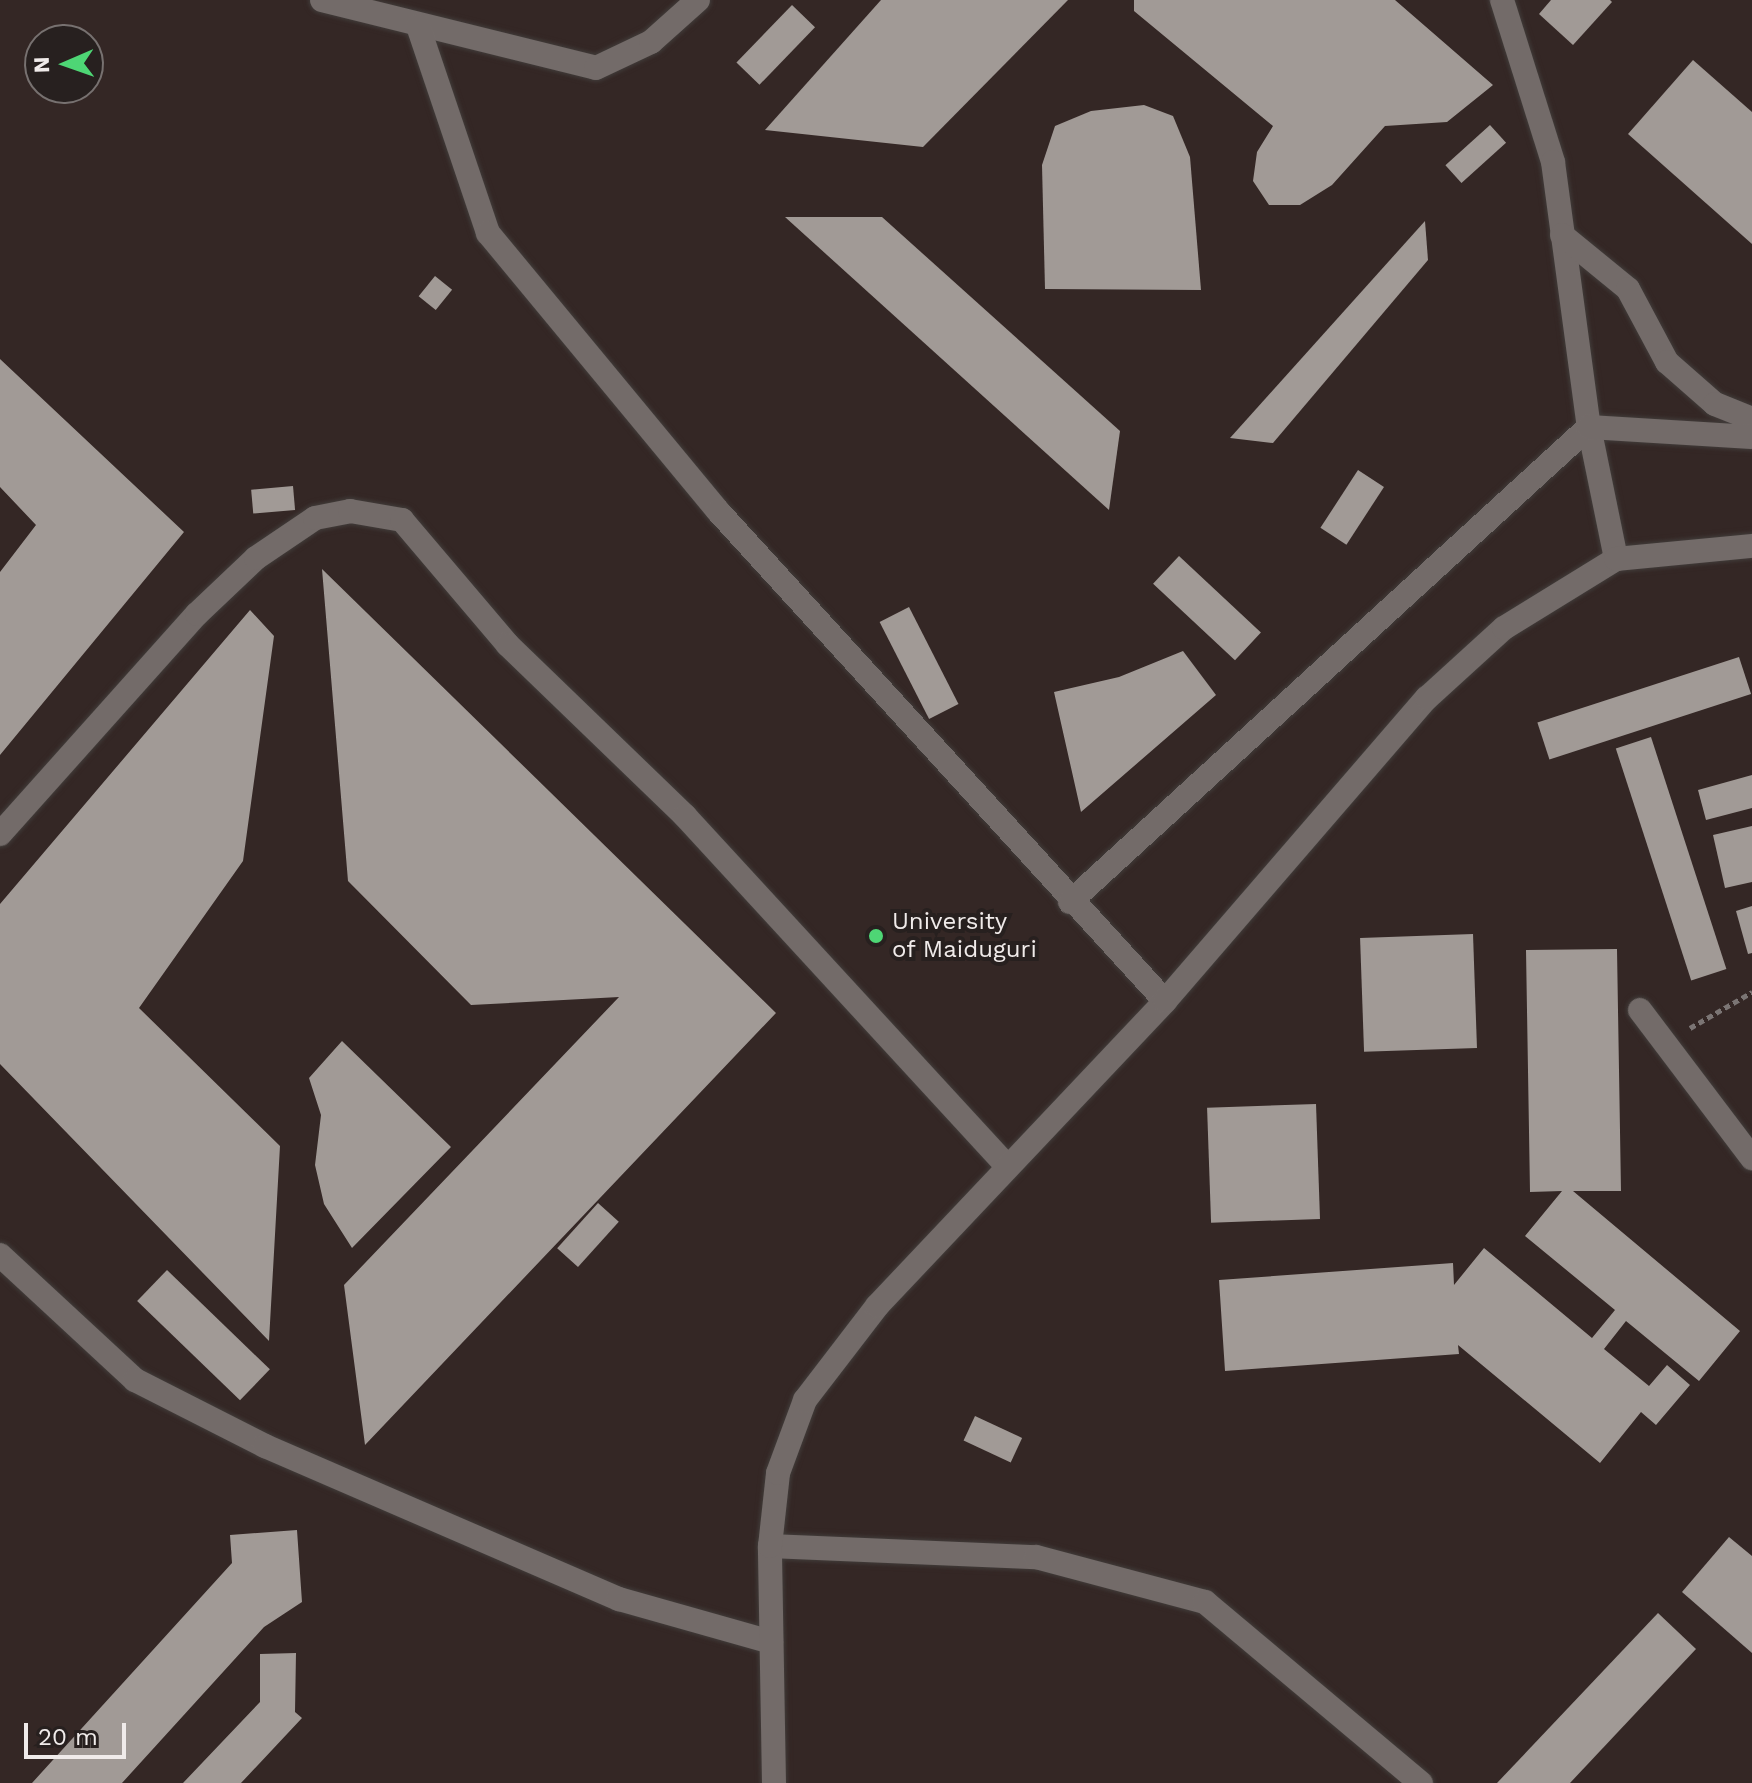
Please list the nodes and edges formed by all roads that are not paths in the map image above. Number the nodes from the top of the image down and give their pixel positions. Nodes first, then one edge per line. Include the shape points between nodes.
1 (322, 0) edge
2 (698, 0) edge
3 (1502, 0) edge
4 (418, 26) junction
5 (1562, 235) junction
6 (1752, 419) edge
7 (1589, 427) junction
8 (1752, 437) edge
9 (1752, 546) edge
10 (1616, 559) junction
11 (0, 834) edge
12 (1070, 902) junction
13 (1165, 1001) junction
14 (1640, 1010) dead end
15 (1752, 1158) edge
16 (1006, 1165) junction
17 (0, 1255) edge
18 (770, 1546) junction
19 (771, 1642) junction
20 (774, 1783) edge
21 (1421, 1783) edge

1 - 4 street
2 - 4 street via 651,42 596,68
3 - 5 street via 1553,162
4 - 12 street via 488,233 718,511
5 - 6 street via 1628,289 1667,362 1715,404
5 - 7 street
7 - 8 street
7 - 10 street
7 - 12 street
9 - 10 street
10 - 13 street via 1504,628 1427,698
11 - 16 street via 197,614 256,558 315,518 350,511 402,520 508,645 685,816
12 - 13 street
13 - 16 street
14 - 15 street
16 - 18 street via 877,1306 805,1400 778,1473
17 - 19 street via 135,1380 265,1446 619,1599
18 - 19 street
18 - 21 street via 1036,1557 1205,1602
19 - 20 street

